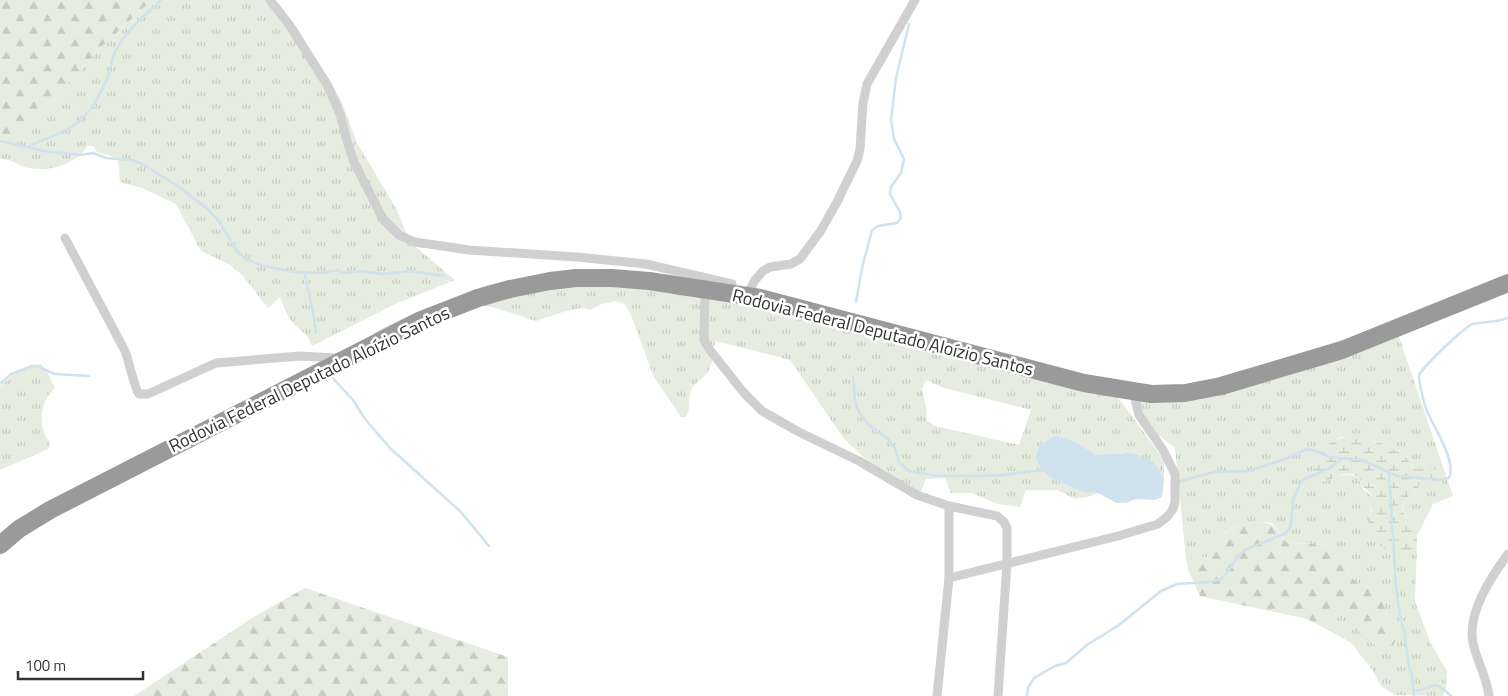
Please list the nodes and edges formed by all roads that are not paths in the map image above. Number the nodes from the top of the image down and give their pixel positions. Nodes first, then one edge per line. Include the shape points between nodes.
1 (270, 0) edge
2 (916, 0) edge
3 (65, 238) dead end
4 (1508, 282) edge
5 (723, 290) junction
6 (343, 359) junction
7 (1133, 391) junction
8 (949, 506) junction
9 (0, 545) edge
10 (1508, 554) edge
11 (1007, 564) junction
12 (948, 578) junction
13 (937, 696) edge
14 (998, 696) edge
15 (1489, 696) edge

1 - 5 street via 328,86 354,162 383,219 399,235 416,242 469,250 646,264
2 - 5 street via 867,84 857,161 820,232 800,259 770,268 755,280
3 - 6 street via 125,351 136,390 141,395 210,364 300,356
4 - 7 highway, Rodovia Federal Deputado Aloízio Santos via 1342,350 1221,386 1184,393
5 - 6 highway, Rodovia Federal Deputado Aloízio Santos via 594,278 550,281 478,298
5 - 7 highway, Rodovia Federal Deputado Aloízio Santos via 1084,383
5 - 8 street via 704,340 752,402 799,432 859,461 917,495
6 - 9 highway, Rodovia Federal Deputado Aloízio Santos via 50,510
7 - 11 street via 1139,415 1175,474 1173,509 1158,524
8 - 11 street via 997,516 1004,522 1007,528
8 - 12 street
10 - 15 street via 1484,590 1472,630
11 - 12 street
11 - 14 street
12 - 13 street

